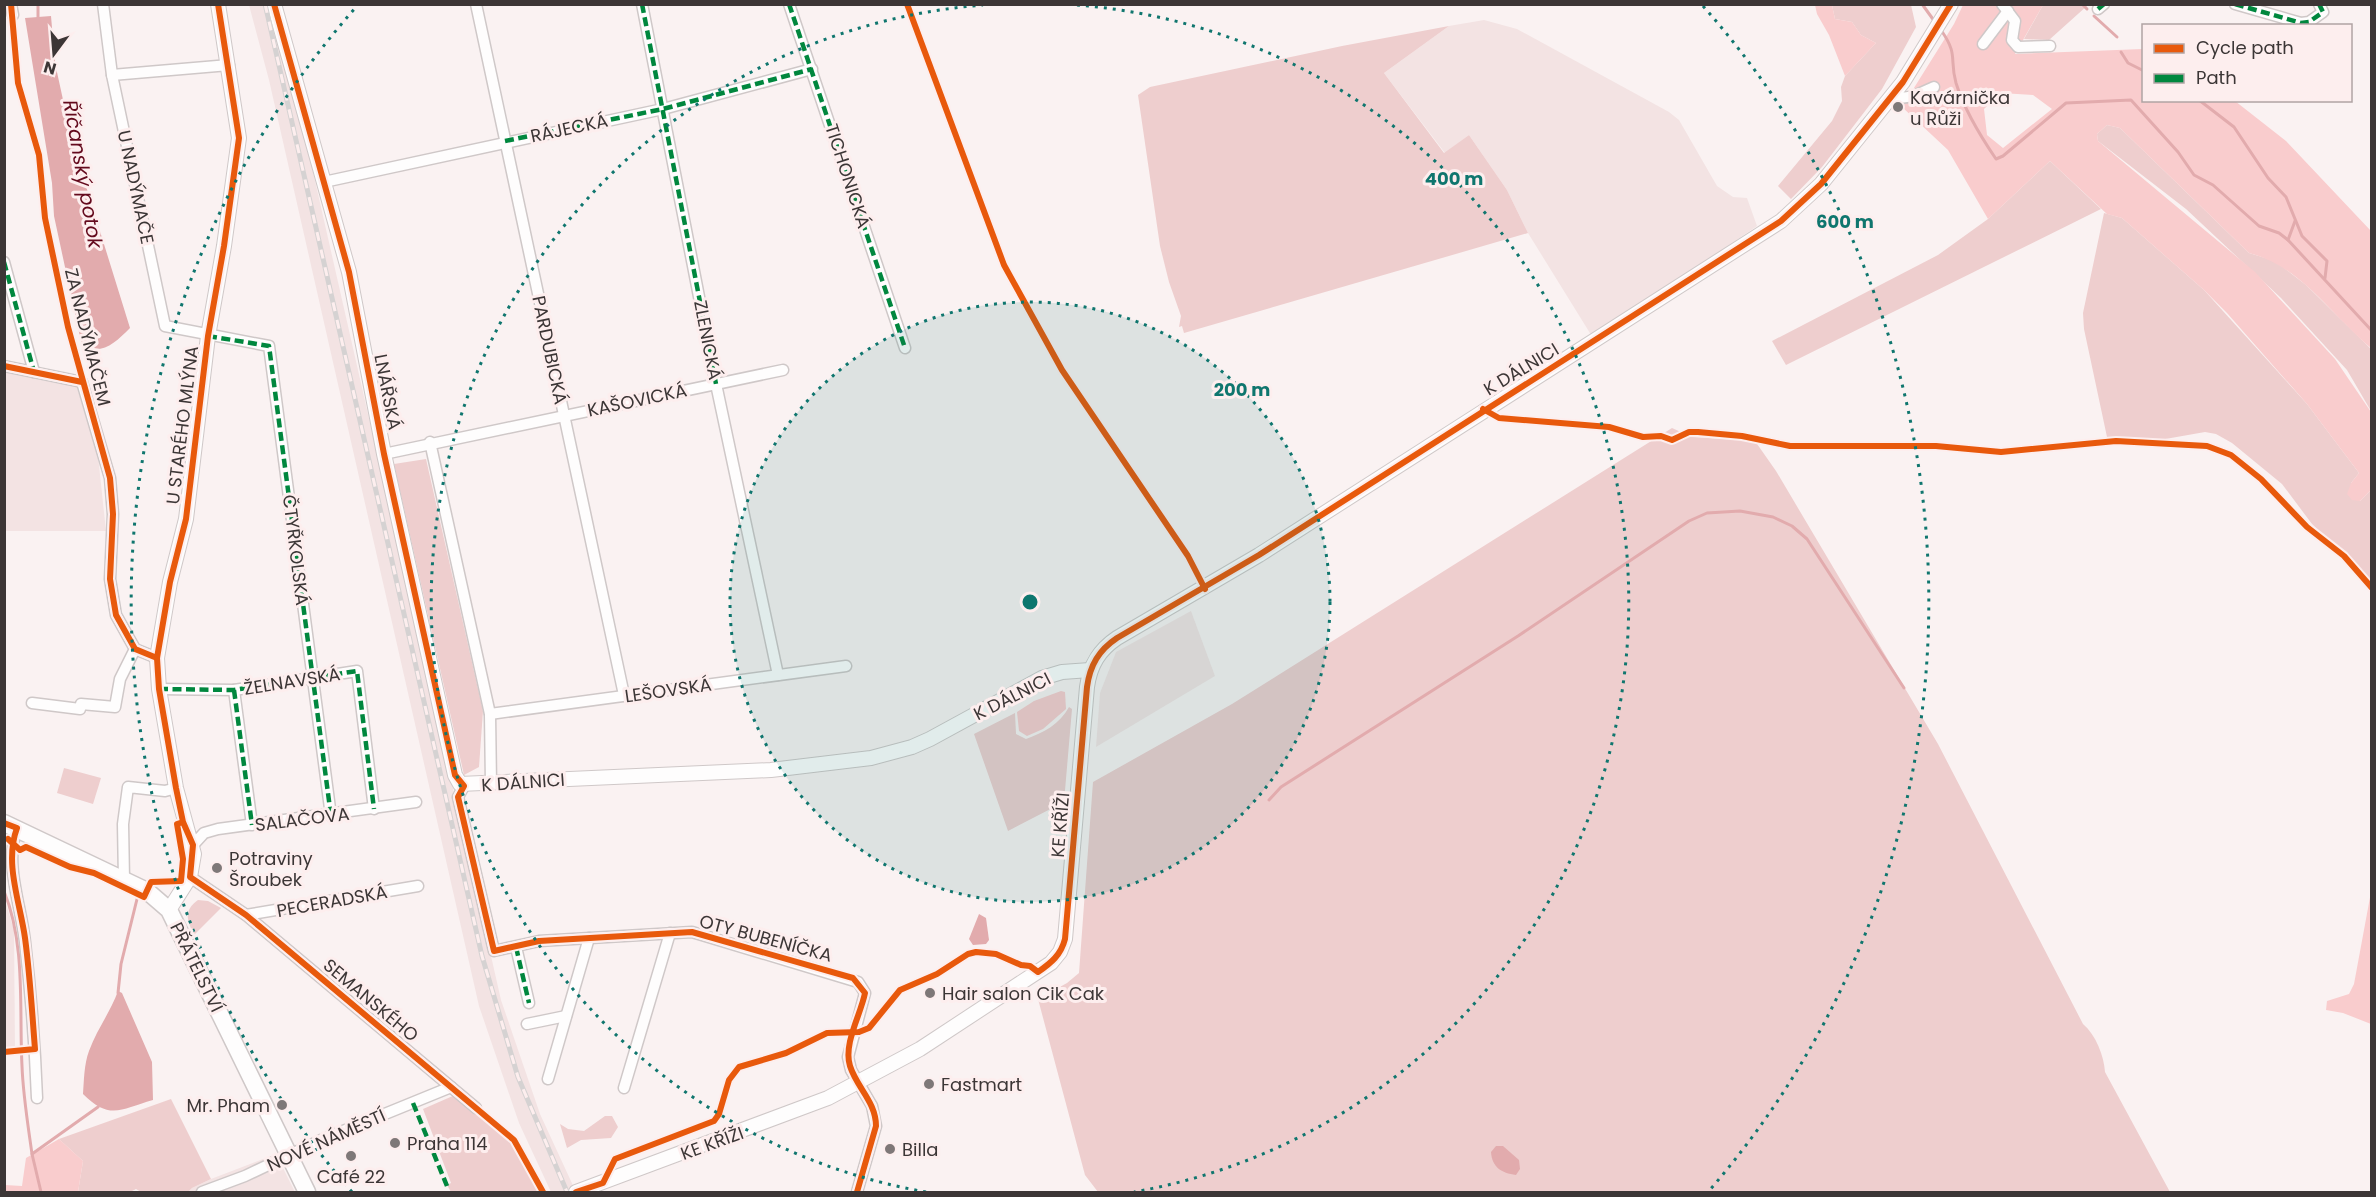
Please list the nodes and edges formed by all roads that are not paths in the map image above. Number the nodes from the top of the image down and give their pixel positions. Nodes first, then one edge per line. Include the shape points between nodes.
1 (103, 4) edge
2 (218, 4) edge
3 (274, 4) edge
4 (476, 4) edge
5 (642, 4) edge
6 (789, 4) edge
7 (2235, 4) edge
8 (2319, 4) edge
9 (2005, 8) edge
10 (1948, 9) edge
11 (1983, 44) dead end
12 (2050, 46) dead end
13 (229, 65) junction
14 (812, 69) junction
15 (112, 75) junction
16 (1934, 87) dead end
17 (1893, 94) junction
18 (663, 109) junction
19 (506, 141) junction
20 (324, 182) junction
21 (4, 262) edge
22 (208, 336) junction
23 (905, 348) dead end
24 (4, 366) edge
25 (783, 370) dead end
26 (34, 372) junction
27 (716, 384) junction
28 (564, 415) junction
29 (430, 442) junction
30 (384, 454) junction
31 (135, 649) junction
32 (157, 658) junction
33 (846, 666) dead end
34 (1090, 670) junction
35 (778, 675) junction
36 (313, 677) junction
37 (159, 689) junction
38 (234, 690) junction
39 (624, 696) junction
40 (32, 703) dead end
41 (490, 714) junction
42 (491, 784) junction
43 (464, 786) junction
44 (176, 788) junction
45 (416, 802) dead end
46 (374, 809) junction
47 (331, 816) junction
48 (252, 825) junction
49 (10, 826) edge
50 (193, 845) junction
51 (190, 876) junction
52 (124, 880) junction
53 (418, 886) dead end
54 (169, 910) junction
55 (246, 915) junction
56 (670, 933) junction
57 (589, 938) junction
58 (516, 947) junction
59 (529, 1003) dead end
60 (566, 1016) junction
61 (527, 1024) dead end
62 (548, 1079) dead end
63 (859, 1083) junction
64 (451, 1087) junction
65 (624, 1088) dead end
66 (37, 1098) dead end
67 (476, 1108) dead end
68 (288, 1154) junction
69 (202, 1192) edge
70 (307, 1192) edge
71 (576, 1192) edge
72 (857, 1192) edge

1 - 15 street, U NADÝMAČE
2 - 13 street, U STARÉHO MLÝNA
3 - 20 street, LNÁŘSKÁ
4 - 19 street, PARDUBICKÁ
5 - 18 street, ZLENICKÁ
6 - 14 street, TICHONICKÁ
7 - 8 street via 2301,23 2323,12
9 - 11 street
9 - 12 street via 2015,21 2012,40 2018,47
10 - 17 street, K DÁLNICI via 1927,47
13 - 15 street
13 - 22 street, U STARÉHO MLÝNA via 239,138
14 - 18 street, RÁJECKÁ
14 - 23 street, TICHONICKÁ
15 - 22 street, U NADÝMAČE via 165,326
16 - 17 street via 1905,98
17 - 34 street, K DÁLNICI via 1821,184 1781,221 1259,555 1117,638 1100,652
18 - 19 street, RÁJECKÁ
18 - 27 street, ZLENICKÁ
19 - 20 street, RÁJECKÁ
19 - 28 street, PARDUBICKÁ
20 - 30 street, LNÁŘSKÁ via 349,272
21 - 26 street
22 - 32 street, U STARÉHO MLÝNA via 186,519
22 - 36 street, ČTYŘKOLSKÁ via 269,346
24 - 26 street
25 - 27 street, KAŠOVICKÁ
26 - 31 street, ZA NADÝMAČEM via 82,382 110,478 110,579 116,615
27 - 28 street, KAŠOVICKÁ
27 - 35 street, ZLENICKÁ
28 - 29 street, KAŠOVICKÁ
28 - 39 street, PARDUBICKÁ
29 - 30 street, KAŠOVICKÁ
29 - 41 street
30 - 43 street, LNÁŘSKÁ via 455,776
31 - 32 street
31 - 40 street via 120,679 115,707 81,704 80,709
32 - 37 street, U STARÉHO MLÝNA
33 - 35 street, LEŠOVSKÁ
34 - 42 street, K DÁLNICI via 1052,674 930,739 871,758 753,772
34 - 63 street, KE KŘÍŽI via 1066,930 1060,952 1051,963 961,1023
35 - 39 street, LEŠOVSKÁ
36 - 38 street, ŽELNAVSKÁ
36 - 46 street, ŽELNAVSKÁ via 357,670
36 - 47 street, ČTYŘKOLSKÁ
37 - 38 street, ŽELNAVSKÁ
37 - 44 street, U STARÉHO MLÝNA
38 - 48 street
39 - 41 street, LEŠOVSKÁ
41 - 42 street
42 - 43 street, K DÁLNICI
43 - 58 street via 458,797 494,951
44 - 50 street, U STARÉHO MLÝNA via 183,822
44 - 52 street via 165,791 128,786 123,824
45 - 46 street, SALAČOVA
46 - 47 street, SALAČOVA
47 - 48 street, SALAČOVA
48 - 50 street, SALAČOVA via 210,830
49 - 52 main road, PŘÁTELSTVÍ
49 - 66 street via 13,876 25,939
50 - 51 street
51 - 54 street
51 - 55 street, SEMANSKÉHO
52 - 54 main road, PŘÁTELSTVÍ via 154,895
53 - 55 street, PECERADSKÁ
54 - 68 main road, PŘÁTELSTVÍ
55 - 64 street, SEMANSKÉHO
56 - 57 street, OTY BUBENÍČKA
56 - 63 street, OTY BUBENÍČKA via 692,932 853,978 865,993 848,1057
56 - 65 street
57 - 58 street, OTY BUBENÍČKA via 539,941
57 - 60 street
58 - 59 street
60 - 61 street
60 - 62 street
63 - 71 street, KE KŘÍŽI via 778,1118
63 - 72 street via 872,1106 876,1126
64 - 67 street, SEMANSKÉHO
64 - 68 street, NOVÉ NÁMĚSTÍ
68 - 69 street, NOVÉ NÁMĚSTÍ
68 - 70 main road, PŘÁTELSTVÍ

